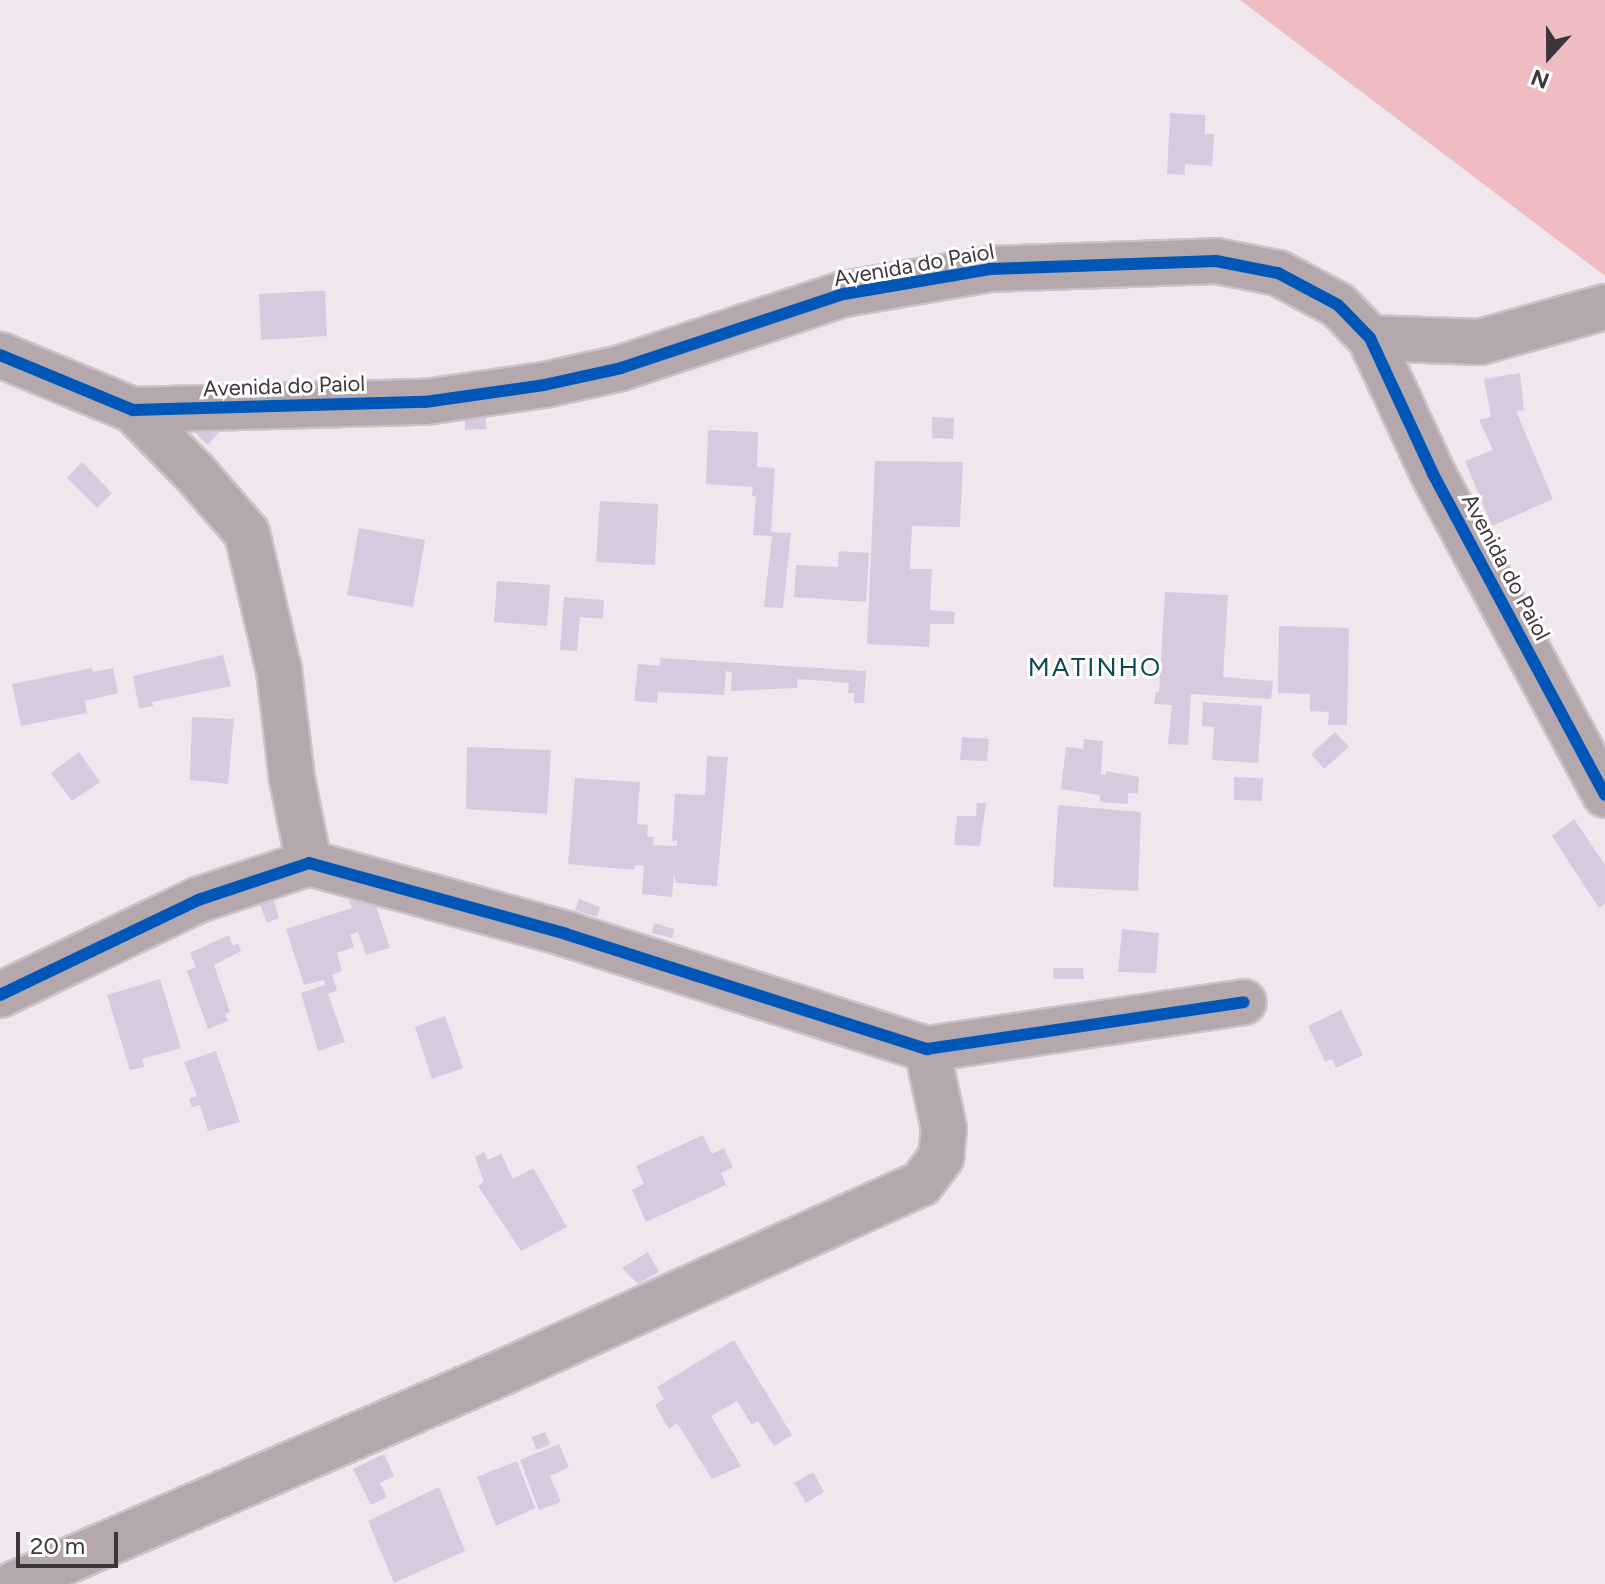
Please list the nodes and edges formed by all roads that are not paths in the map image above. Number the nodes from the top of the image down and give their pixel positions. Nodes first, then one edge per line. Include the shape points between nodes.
1 (1605, 307) edge
2 (1370, 338) junction
3 (0, 355) edge
4 (133, 410) junction
5 (1605, 795) edge
6 (309, 863) junction
7 (0, 995) edge
8 (1244, 1002) dead end
9 (927, 1049) junction
10 (14, 1584) edge

1 - 2 street via 1480,342
2 - 4 street, Avenida do Paiol via 1338,305 1278,273 1216,261 990,269 844,294 621,368 544,385 425,402
2 - 5 street, Avenida do Paiol via 1433,474
3 - 4 street, Avenida do Paiol
4 - 6 street via 247,533 279,670
6 - 7 street via 198,900
6 - 9 street via 566,934
8 - 9 street
9 - 10 street via 944,1129 941,1157 921,1184

